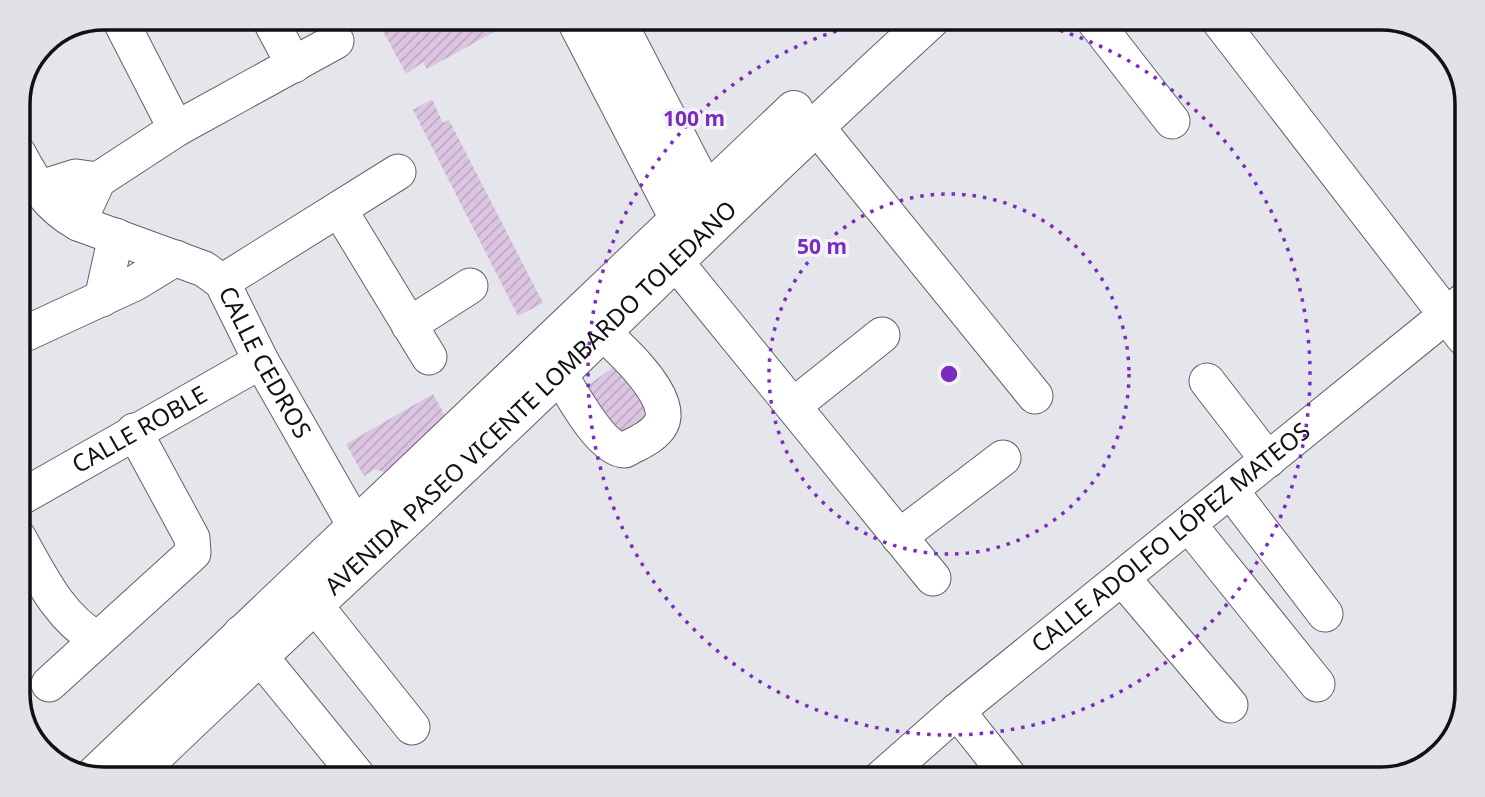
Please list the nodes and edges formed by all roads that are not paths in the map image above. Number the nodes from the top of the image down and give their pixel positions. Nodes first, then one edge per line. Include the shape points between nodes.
1 (125, 30) edge
2 (275, 30) edge
3 (582, 30) edge
4 (620, 30) edge
5 (907, 30) edge
6 (908, 30) edge
7 (1101, 30) edge
8 (1227, 30) edge
9 (336, 41) dead end
10 (294, 65) junction
11 (1172, 121) dead end
12 (816, 125) junction
13 (176, 129) junction
14 (398, 172) dead end
15 (30, 175) edge
16 (97, 180) junction
17 (38, 190) junction
18 (340, 209) junction
19 (78, 223) junction
20 (694, 226) junction
21 (116, 236) junction
22 (176, 258) junction
23 (222, 282) junction
24 (470, 286) dead end
25 (102, 299) junction
26 (1455, 314) edge
27 (1455, 320) edge
28 (591, 323) junction
29 (409, 325) junction
30 (30, 332) edge
31 (882, 335) dead end
32 (429, 357) dead end
33 (552, 360) junction
34 (261, 361) junction
35 (1207, 381) dead end
36 (1035, 396) dead end
37 (793, 406) junction
38 (134, 431) junction
39 (1003, 458) dead end
40 (1268, 460) junction
41 (1231, 491) junction
42 (30, 492) edge
43 (1189, 525) junction
44 (899, 537) junction
45 (363, 540) junction
46 (30, 557) edge
47 (933, 578) dead end
48 (1123, 579) junction
49 (314, 604) junction
50 (1325, 614) dead end
51 (97, 639) junction
52 (250, 644) junction
53 (48, 684) dead end
54 (1317, 684) dead end
55 (1230, 705) dead end
56 (957, 711) junction
57 (412, 727) dead end
58 (105, 767) edge
59 (141, 767) edge
60 (350, 767) edge
61 (897, 767) edge
62 (1001, 767) edge

1 - 13 street
2 - 10 street
3 - 20 main road
4 - 20 main road
5 - 20 main road, AVENIDA PASEO VICENTE LOMBARDO TOLEDANO
6 - 12 main road, AVENIDA PASEO VICENTE LOMBARDO TOLEDANO
7 - 11 street
8 - 26 street
9 - 10 street
10 - 13 street
12 - 20 main road, AVENIDA PASEO VICENTE LOMBARDO TOLEDANO
12 - 36 street
13 - 16 street
14 - 18 street
15 - 17 street, CALLE CEDROS
16 - 17 street via 76,177
16 - 19 street
17 - 19 street, CALLE CEDROS
18 - 23 street
18 - 29 street
19 - 21 street, CALLE CEDROS
20 - 28 main road, AVENIDA PASEO VICENTE LOMBARDO TOLEDANO
20 - 37 street
21 - 22 street, CALLE CEDROS
21 - 25 street
22 - 23 street, CALLE CEDROS
22 - 25 street
23 - 34 street, CALLE CEDROS
24 - 29 street
25 - 30 street
27 - 40 street, CALLE ADOLFO LÓPEZ MATEOS
28 - 33 main road, AVENIDA PASEO VICENTE LOMBARDO TOLEDANO
28 - 33 street via 661,398 664,414 648,438 625,450 611,447 597,433
29 - 32 street
31 - 37 street
33 - 45 main road, AVENIDA PASEO VICENTE LOMBARDO TOLEDANO
34 - 38 street, CALLE ROBLE
34 - 45 street, CALLE CEDROS
35 - 40 street
37 - 44 street
38 - 42 street, CALLE ROBLE
38 - 51 street via 192,538 193,552
39 - 44 street
40 - 41 street, CALLE ADOLFO LÓPEZ MATEOS
41 - 43 street, CALLE ADOLFO LÓPEZ MATEOS
41 - 50 street
43 - 48 street, CALLE ADOLFO LÓPEZ MATEOS
43 - 54 street
44 - 47 street
45 - 49 main road, AVENIDA PASEO VICENTE LOMBARDO TOLEDANO
45 - 52 main road, AVENIDA PASEO VICENTE LOMBARDO TOLEDANO
46 - 51 street via 71,621
48 - 55 street
48 - 56 street, CALLE ADOLFO LÓPEZ MATEOS
49 - 52 main road, AVENIDA PASEO VICENTE LOMBARDO TOLEDANO
49 - 57 street
51 - 53 street
52 - 58 main road, AVENIDA PASEO VICENTE LOMBARDO TOLEDANO
52 - 59 main road, AVENIDA PASEO VICENTE LOMBARDO TOLEDANO
52 - 60 street
56 - 61 street, CALLE ADOLFO LÓPEZ MATEOS
56 - 62 street

